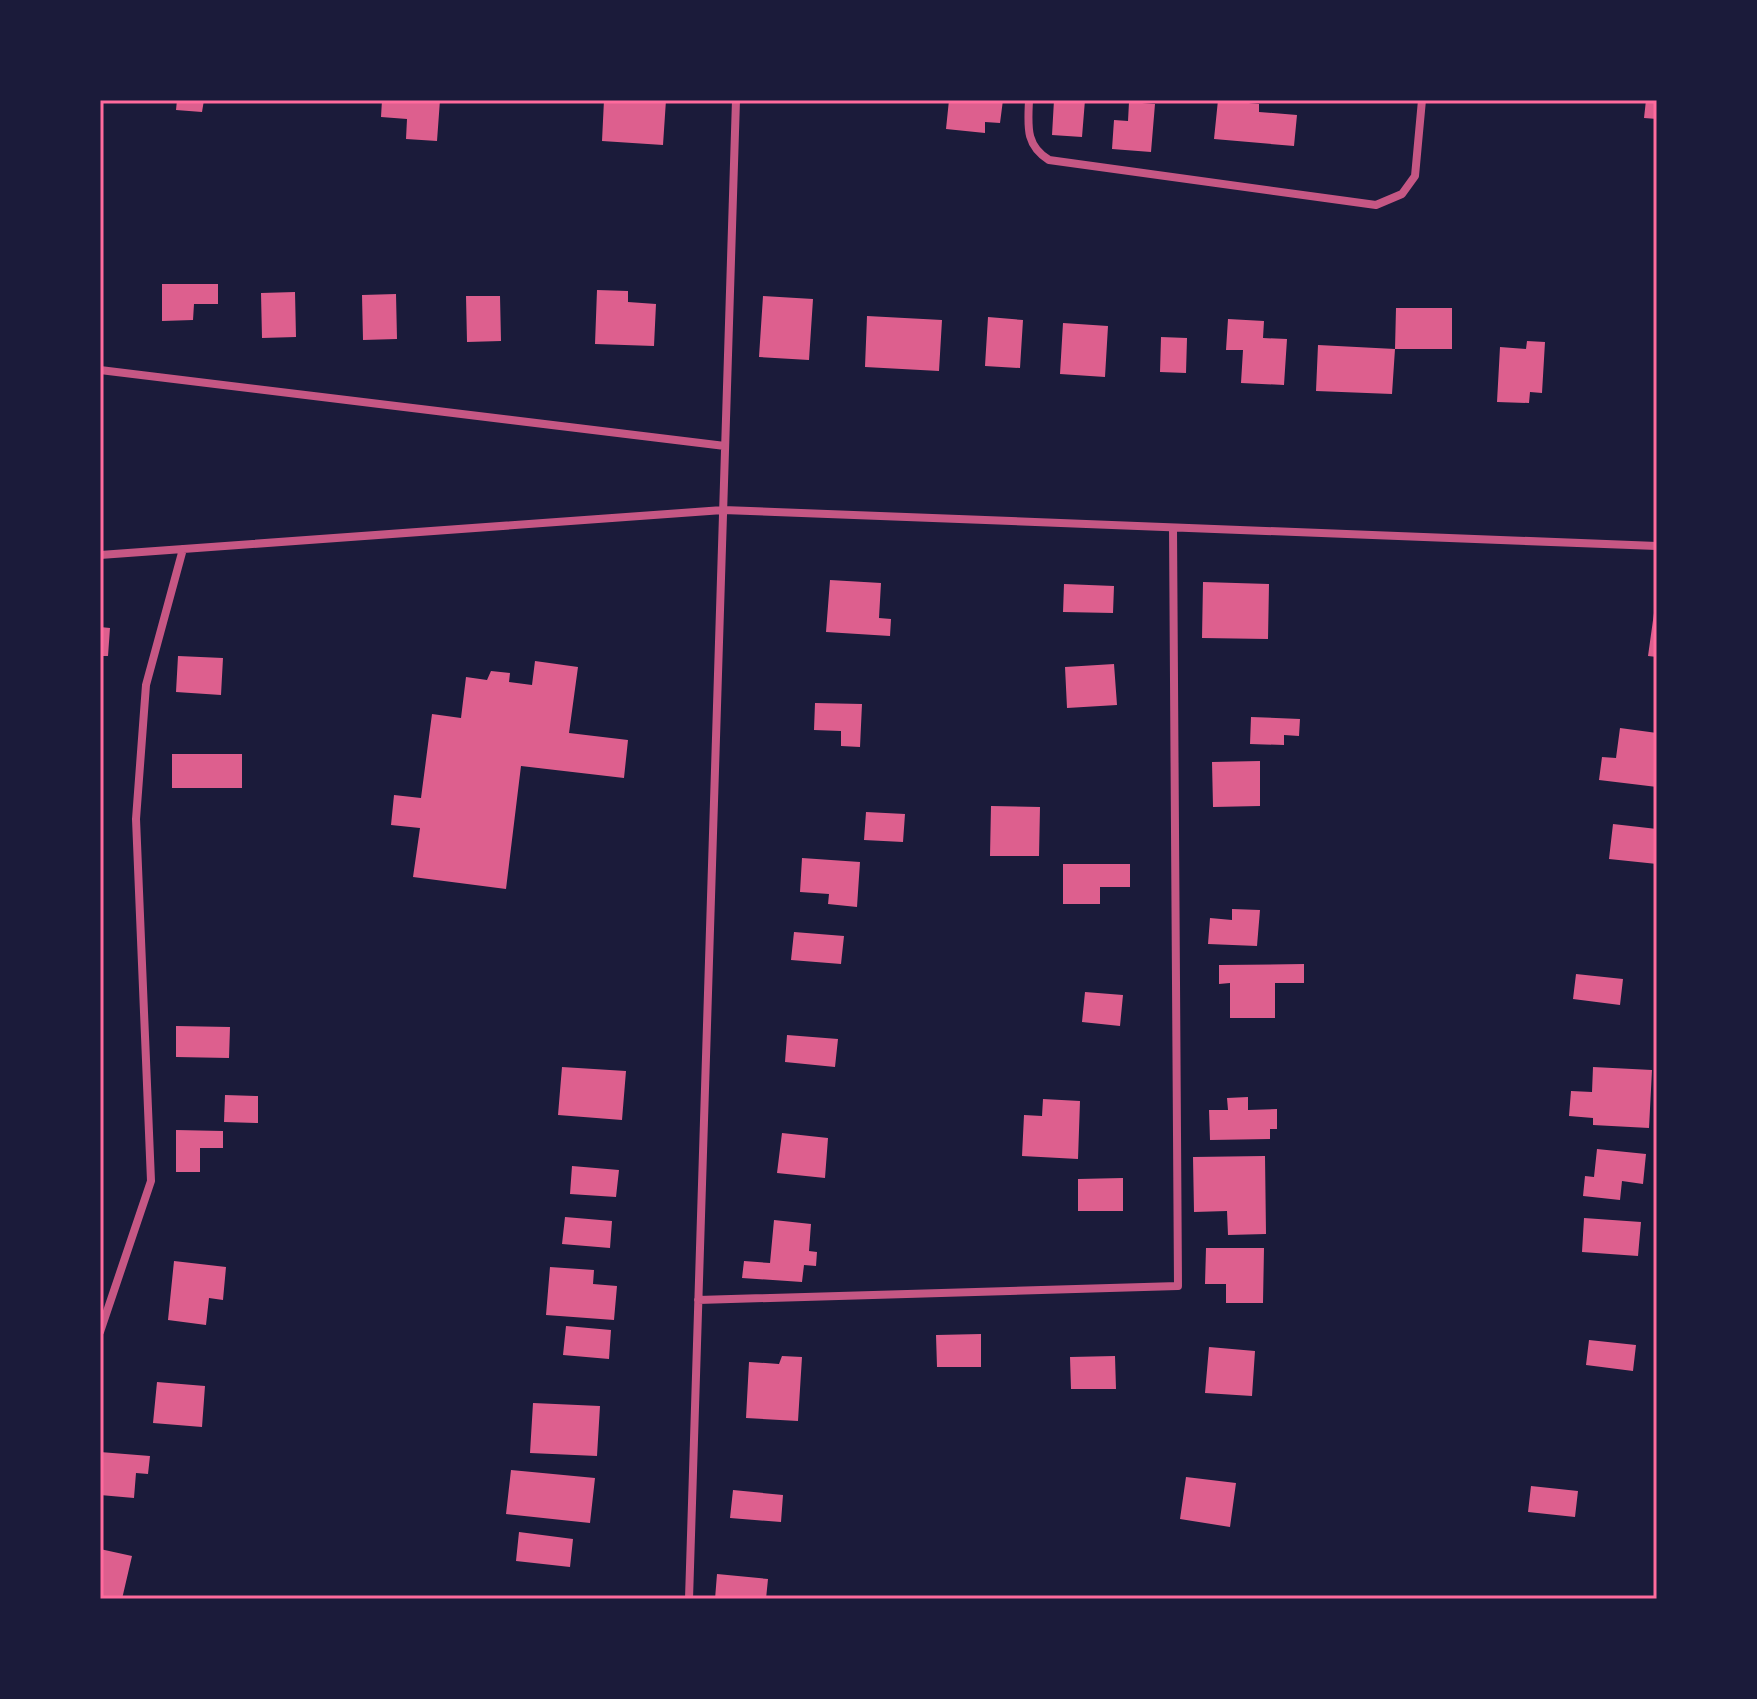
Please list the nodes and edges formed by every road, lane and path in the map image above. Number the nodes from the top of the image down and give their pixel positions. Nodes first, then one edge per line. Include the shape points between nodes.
1 (736, 100) edge
2 (1029, 100) edge
3 (1422, 100) edge
4 (100, 370) edge
5 (725, 446) junction
6 (723, 510) junction
7 (1173, 528) junction
8 (1657, 546) edge
9 (183, 549) junction
10 (100, 555) edge
11 (698, 1300) junction
12 (100, 1332) edge
13 (689, 1599) edge

1 - 5 street
2 - 3 street via 1031,140 1036,152 1049,160 1376,205 1402,194 1415,176
4 - 5 street
5 - 6 street
6 - 7 street
6 - 9 street
6 - 11 street
7 - 8 street
7 - 11 street via 1178,1286
9 - 10 street
9 - 12 street via 146,685 136,819 151,1181
11 - 13 street

